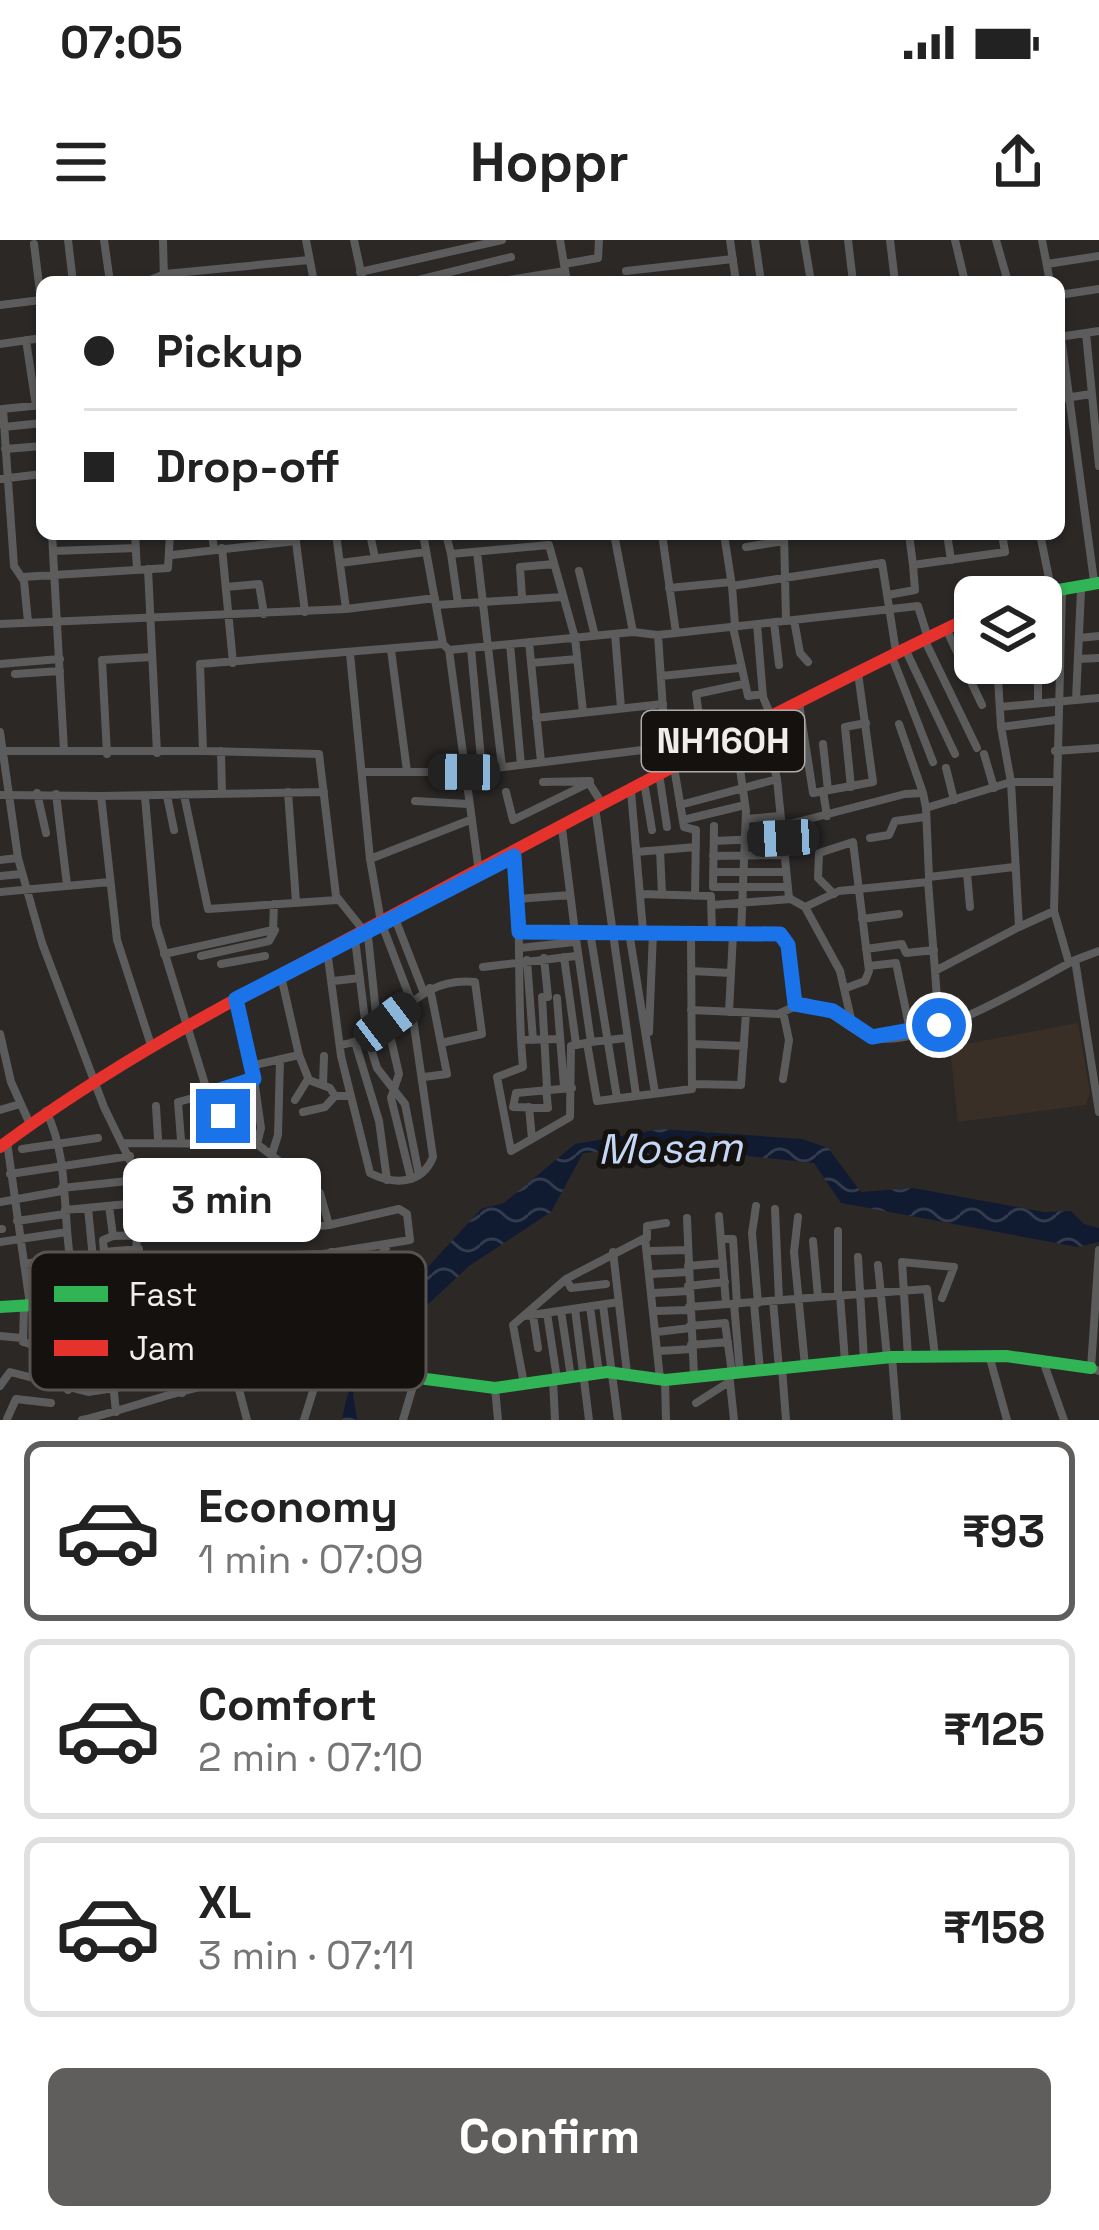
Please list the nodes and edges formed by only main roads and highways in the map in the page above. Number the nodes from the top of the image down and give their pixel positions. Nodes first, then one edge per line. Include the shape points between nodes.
1 (1093, 586) edge
2 (1062, 590) edge
3 (954, 628) edge
4 (954, 631) edge
5 (928, 641) junction
6 (770, 720) junction
7 (668, 774) junction
8 (4, 1145) edge
9 (30, 1305) edge
10 (0, 1307) edge
11 (1095, 1370) edge
12 (426, 1377) edge

1 - 2 main road
3 - 5 main road, NH160H
4 - 5 main road, NH160H
5 - 6 main road, NH160H
6 - 7 main road, NH160H
6 - 7 main road, NH160H
7 - 8 main road, NH160H via 92,1078
9 - 10 main road
11 - 12 main road via 988,1355 663,1379 620,1372 495,1388

